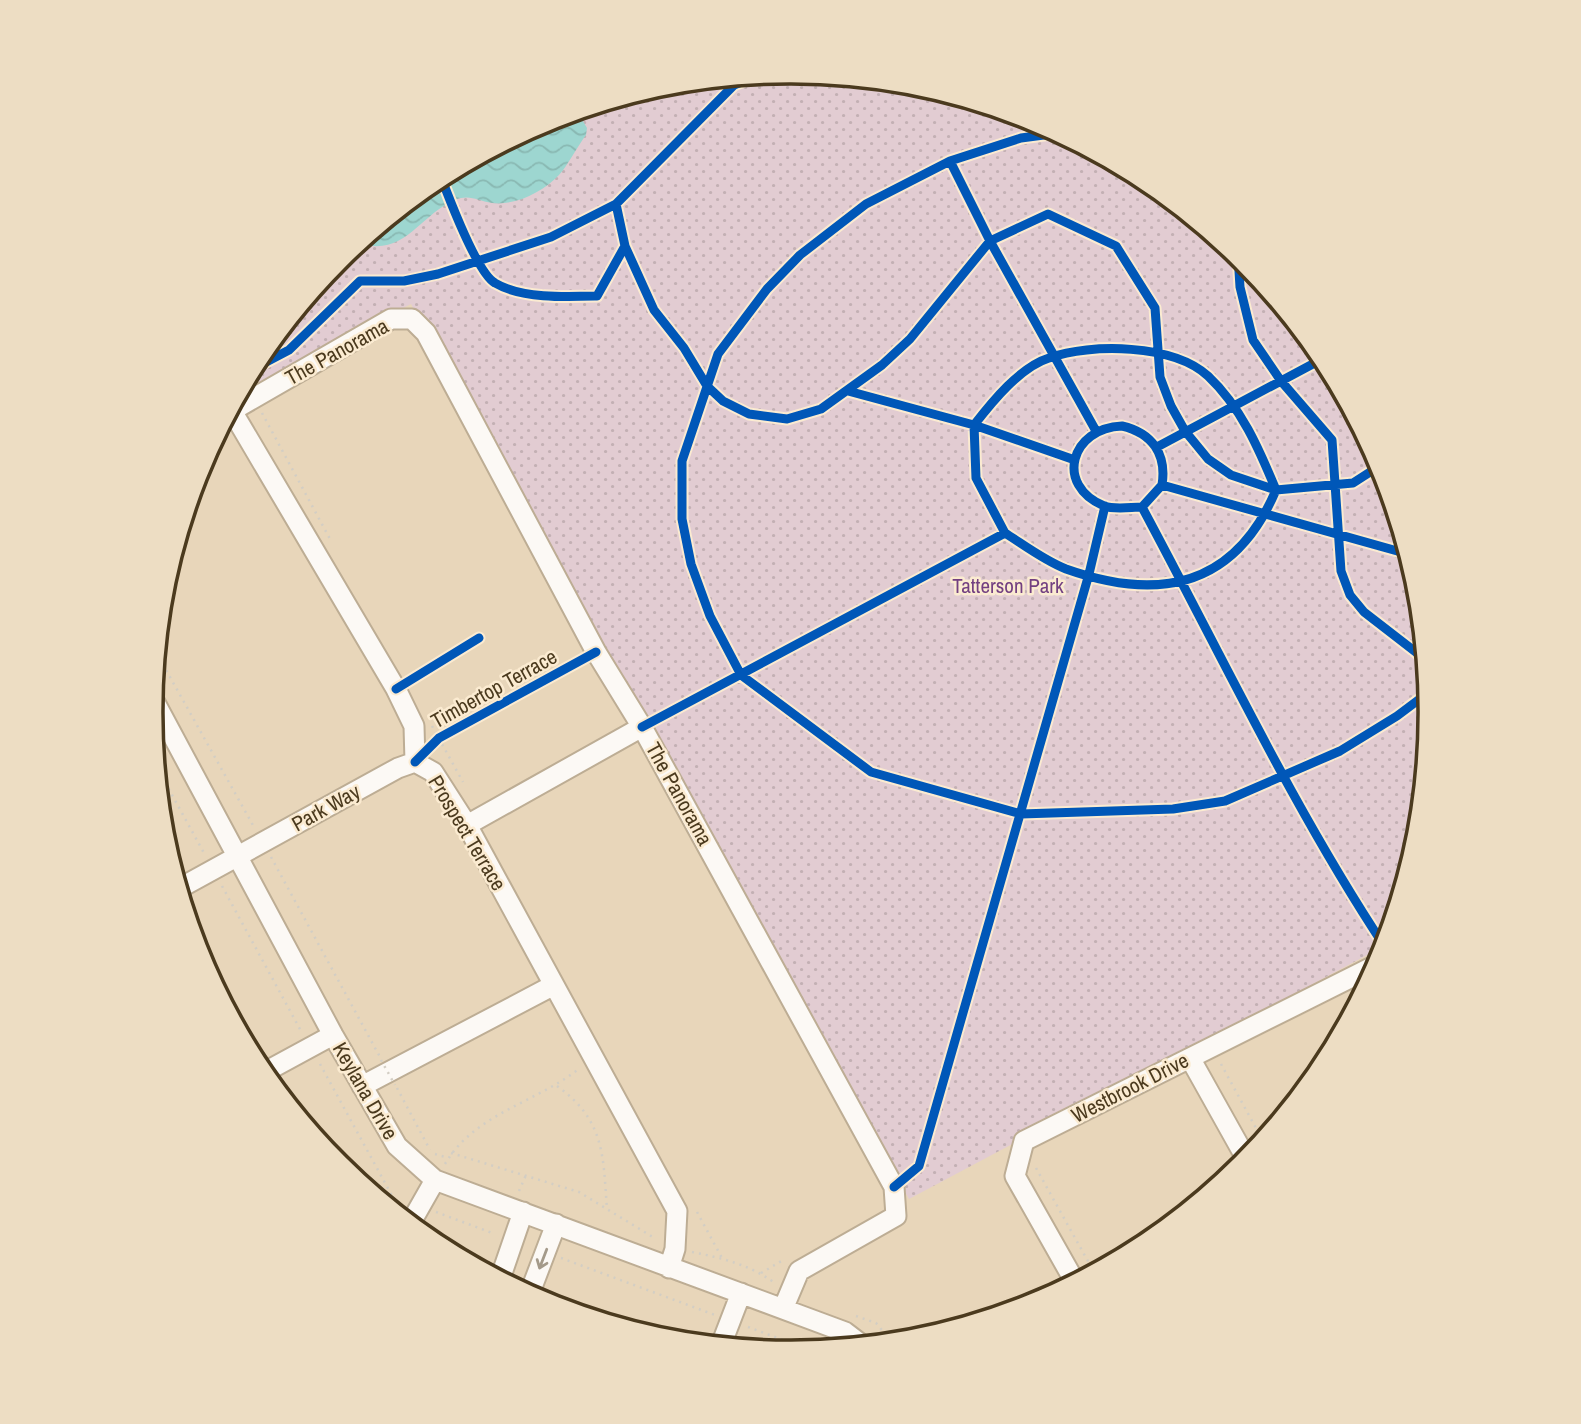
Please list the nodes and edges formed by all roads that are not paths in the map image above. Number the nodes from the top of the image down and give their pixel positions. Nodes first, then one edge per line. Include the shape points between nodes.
1 (244, 404) edge
2 (235, 420) edge
3 (163, 718) edge
4 (642, 727) junction
5 (415, 762) junction
6 (467, 825) junction
7 (237, 857) junction
8 (187, 884) edge
9 (1362, 973) edge
10 (554, 985) junction
11 (333, 1035) junction
12 (1193, 1064) junction
13 (273, 1068) edge
14 (362, 1086) junction
15 (1241, 1149) edge
16 (435, 1181) junction
17 (523, 1212) junction
18 (415, 1215) edge
19 (556, 1224) junction
20 (669, 1268) junction
21 (503, 1270) edge
22 (1071, 1273) edge
23 (533, 1284) edge
24 (741, 1293) junction
25 (783, 1309) junction
26 (724, 1337) edge
27 (852, 1337) edge

1 - 4 street, The Panorama via 391,319 412,319 426,333 596,652
2 - 5 street, Prospect Terrace via 396,689 414,726
3 - 7 street, Keylana Drive
4 - 6 street
4 - 25 street, The Panorama via 894,1187 896,1216 799,1271
5 - 6 street, Prospect Terrace via 433,772
5 - 7 street, Park Way
6 - 10 street, Prospect Terrace
7 - 8 street, Park Way
7 - 11 street, Keylana Drive
9 - 12 street, Westbrook Drive
10 - 14 street
10 - 20 street, Prospect Terrace via 677,1211
11 - 13 street
11 - 14 street, Keylana Drive
12 - 15 street
12 - 22 street, Westbrook Drive via 1024,1140 1015,1176
14 - 16 street, Keylana Drive via 397,1146
16 - 17 street, Keylana Drive
16 - 18 street
17 - 19 street, Keylana Drive
17 - 21 street
19 - 20 street, Keylana Drive
19 -> 23 street
20 - 24 street, Keylana Drive
24 - 25 street, Keylana Drive
24 - 26 street
25 - 27 street, Keylana Drive

